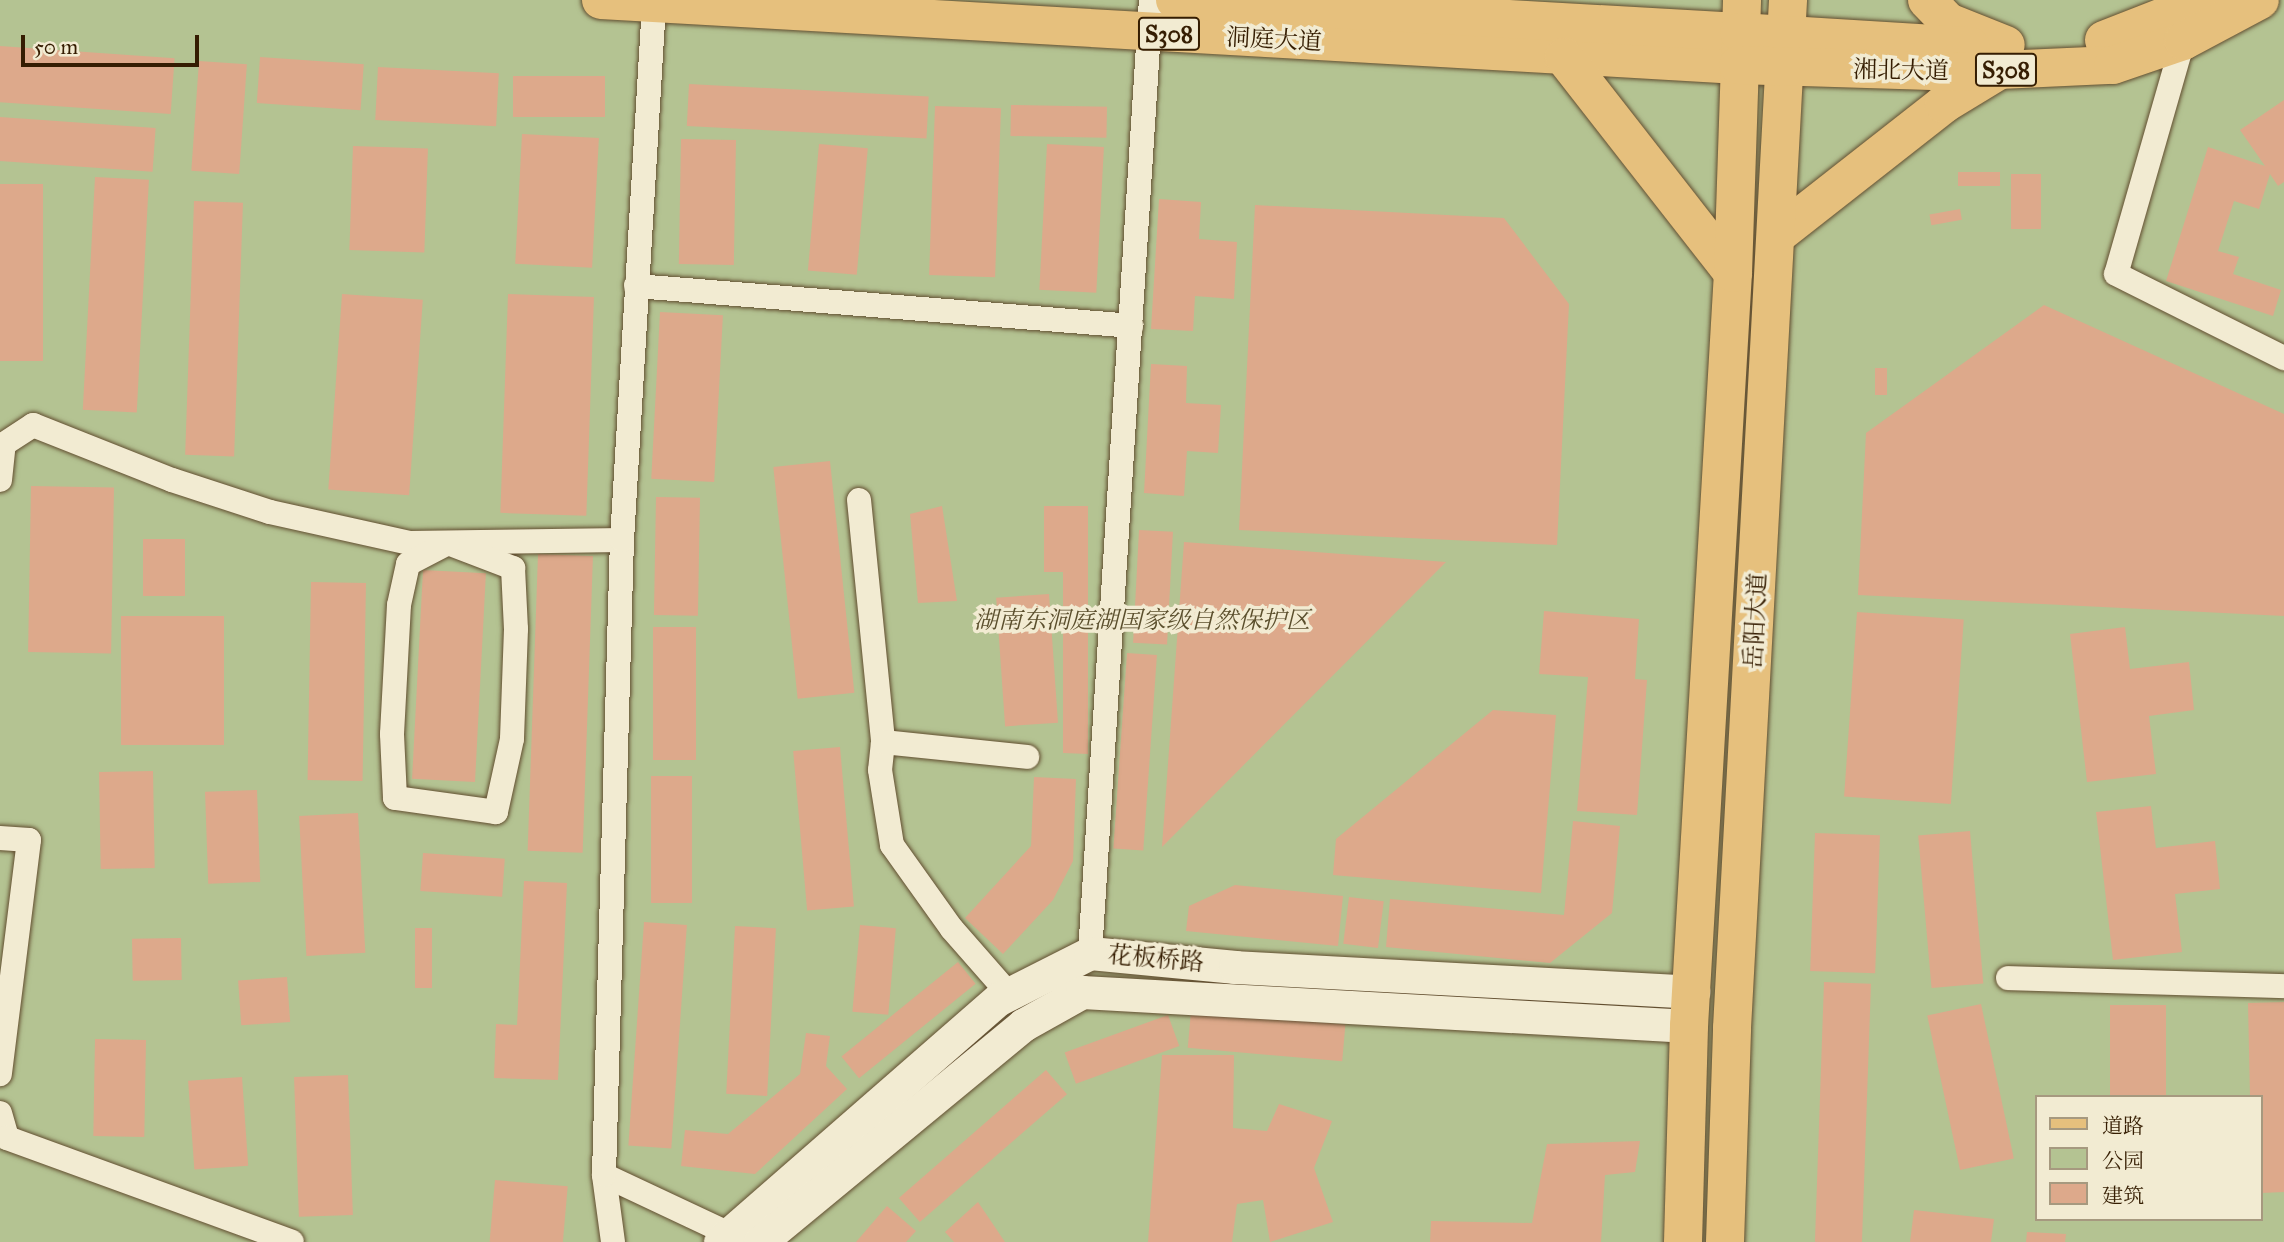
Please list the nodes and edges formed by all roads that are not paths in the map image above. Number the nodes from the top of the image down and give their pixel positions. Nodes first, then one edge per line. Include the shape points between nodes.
1 (601, 0) edge
2 (1175, 0) edge
3 (1927, 0) edge
4 (2206, 0) edge
5 (2260, 0) edge
6 (654, 4) junction
7 (1150, 16) edge
8 (1567, 26) edge
9 (1739, 32) edge
10 (1786, 35) edge
11 (2183, 41) junction
12 (2003, 58) junction
13 (1777, 235) junction
14 (1733, 273) junction
15 (636, 286) junction
16 (1131, 326) junction
17 (2284, 358) edge
18 (0, 480) edge
19 (859, 500) dead end
20 (622, 540) junction
21 (448, 543) junction
22 (883, 742) junction
23 (1027, 757) dead end
24 (0, 838) edge
25 (1090, 953) junction
26 (2008, 978) dead end
27 (2284, 986) edge
28 (1009, 994) junction
29 (1691, 1009) junction
30 (0, 1074) edge
31 (0, 1113) edge
32 (604, 1175) junction
33 (724, 1238) edge
34 (292, 1242) edge
35 (613, 1242) edge
36 (760, 1242) edge
37 (1683, 1242) edge
38 (1725, 1242) edge

1 - 6 main road, 洞庭大道 / S308
2 - 8 main road, 洞庭大道 / S308
3 - 12 main road via 1948,22
4 - 12 main road, 湘北大道 / S308 via 2108,40
5 - 11 main road, 湘北大道 / S308
6 - 7 main road, 洞庭大道 / S308
6 - 15 street
7 - 8 main road, 洞庭大道 / S308
7 - 16 street
8 - 9 main road, 洞庭大道 / S308
8 - 14 main road
9 - 10 main road, 湘北大道 / S308
9 - 14 main road, 岳阳大道
10 - 12 main road, 湘北大道 / S308 via 1956,47
10 - 13 main road, 岳阳大道
11 - 12 main road, 湘北大道 / S308 via 2113,65
11 - 17 street via 2116,274
12 - 13 main road
13 - 38 main road, 岳阳大道 via 1732,1028
14 - 29 main road, 岳阳大道
15 - 16 street
15 - 20 street
16 - 25 street
18 - 21 street via 4,444 33,425 172,480 270,512 410,543
19 - 22 street
20 - 21 street
20 - 32 street
21 - 21 street via 408,564 399,605 392,734 395,798 496,812 512,739 513,568
22 - 23 street
22 - 28 street via 880,770 892,845 952,929
24 - 30 street via 29,840
25 - 28 street, 花板桥路
25 - 29 street, 花板桥路
26 - 27 street
28 - 33 street, 花板桥路
29 - 36 street, 花板桥路 via 1082,992 1023,1025
29 - 37 main road, 岳阳大道
31 - 34 street via 7,1138
32 - 33 street
32 - 35 street

